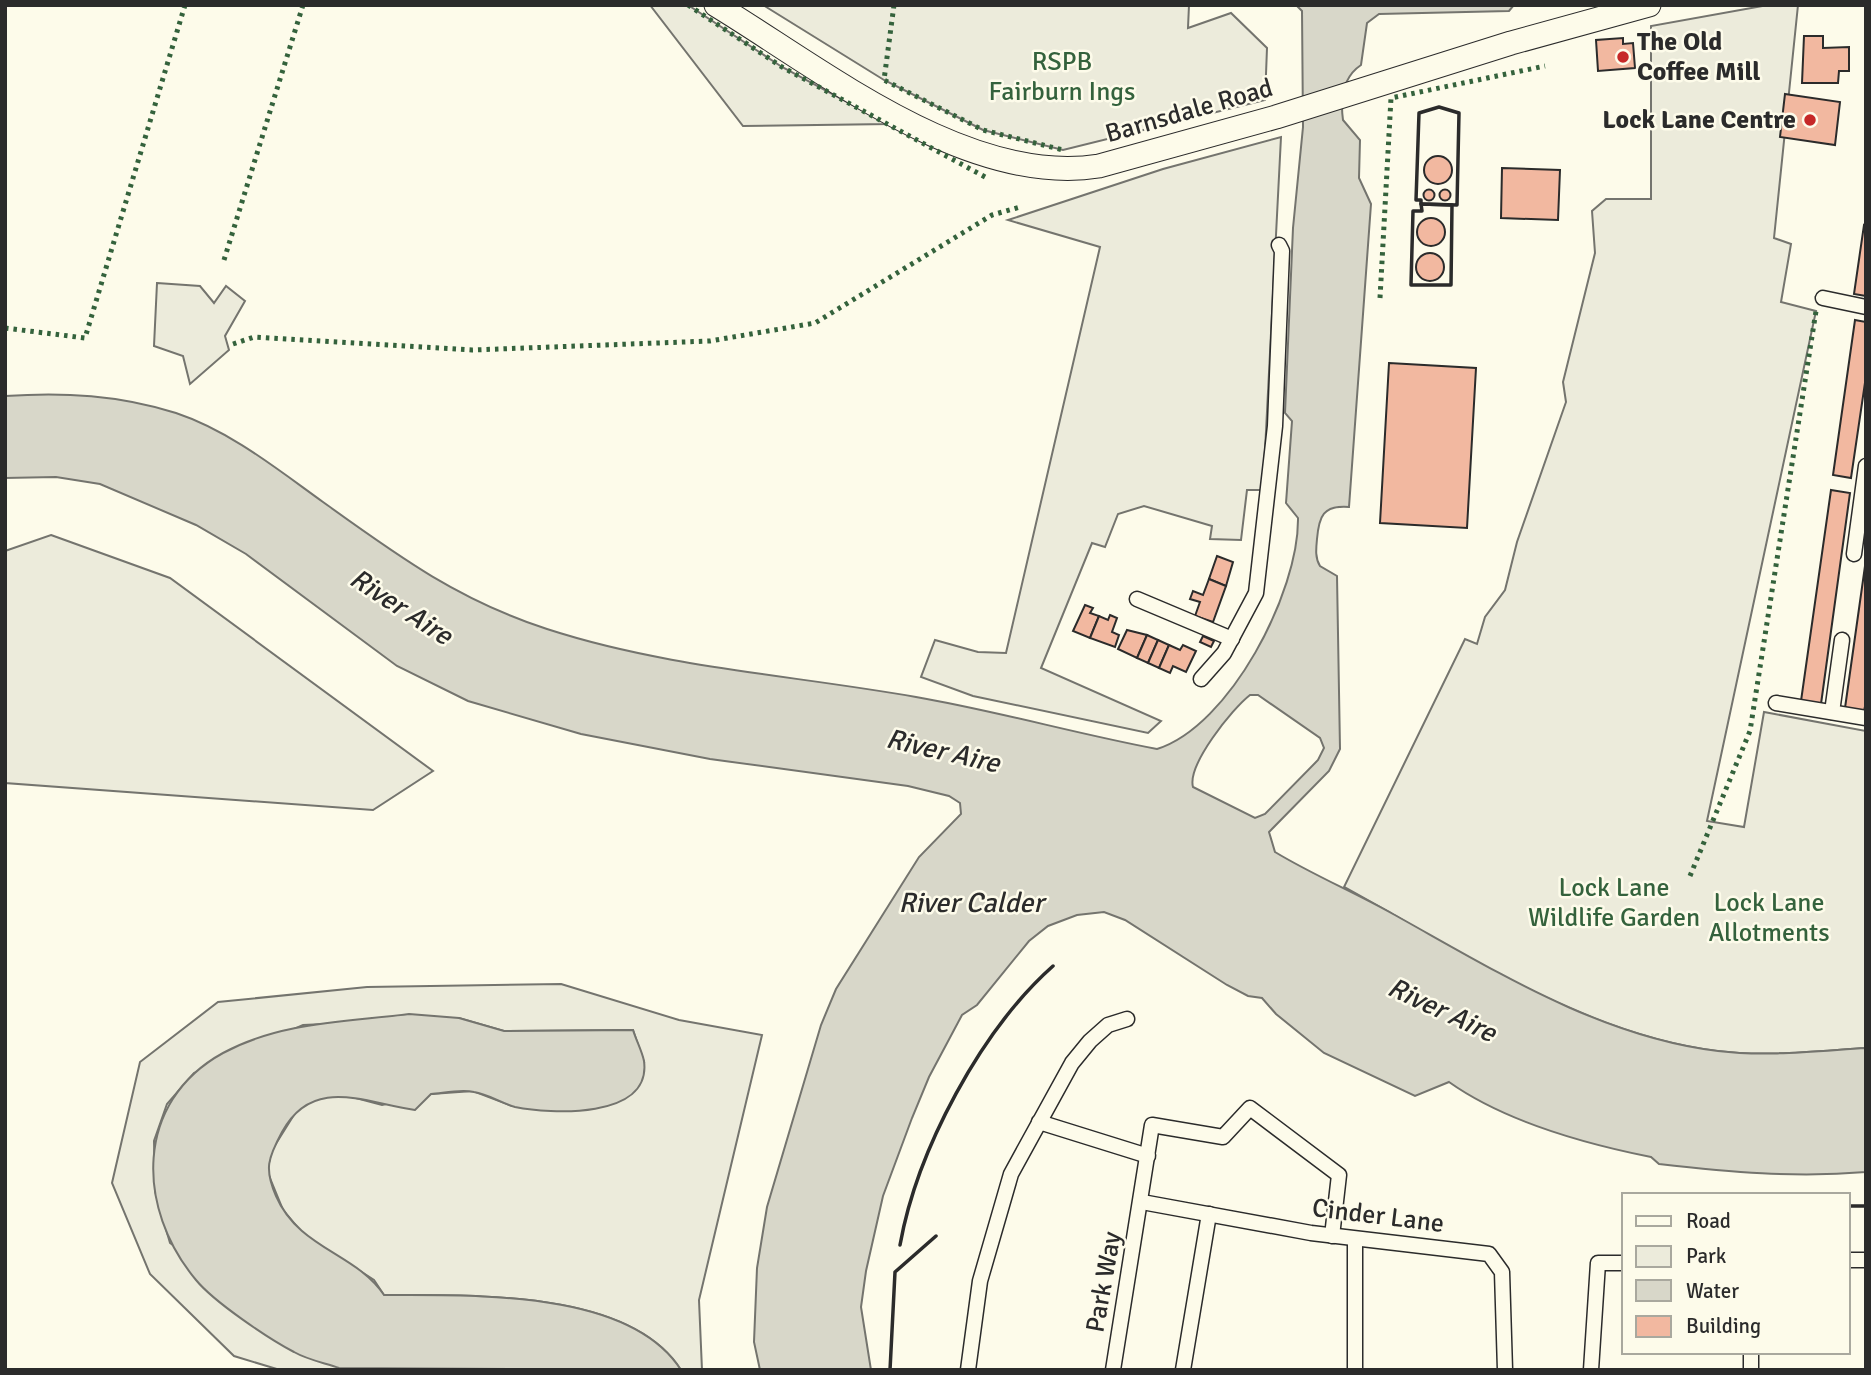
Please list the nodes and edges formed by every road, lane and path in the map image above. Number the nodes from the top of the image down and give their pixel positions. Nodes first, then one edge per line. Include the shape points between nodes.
1 (716, 5) edge
2 (1649, 5) edge
3 (1279, 245) dead end
4 (1823, 298) dead end
5 (1866, 307) edge
6 (1866, 466) edge
7 (1854, 554) dead end
8 (1137, 599) dead end
9 (1232, 639) junction
10 (1842, 640) dead end
11 (1201, 679) dead end
12 (1776, 703) dead end
13 (1832, 712) junction
14 (1866, 718) edge
15 (1128, 1019) dead end
16 (1040, 1122) junction
17 (1148, 1156) junction
18 (1142, 1202) junction
19 (1209, 1214) junction
20 (1332, 1236) junction
21 (1355, 1240) junction
22 (1622, 1263) edge
23 (968, 1370) edge
24 (1114, 1370) edge
25 (1183, 1370) edge
26 (1355, 1370) edge
27 (1505, 1370) edge
28 (1591, 1370) edge

1 - 2 main road, Barnsdale Road via 896,114 979,154 1026,167 1073,170 1291,112
3 - 9 street via 1275,426 1262,549 1256,593
4 - 5 street
6 - 7 street
8 - 9 street
9 - 11 street
10 - 13 street
12 - 13 street
13 - 14 street
15 - 16 street via 1108,1025 1090,1041 1072,1063
16 - 17 street
16 - 23 street via 1010,1174 980,1281
17 - 18 street, Park Way
17 - 20 street, Park Way via 1152,1125 1223,1137 1250,1108 1339,1175
18 - 19 street, Cinder Lane
18 - 24 street, Park Way
19 - 20 street, Cinder Lane
19 - 25 street
20 - 21 street, Cinder Lane
21 - 26 street
21 - 27 street, Cinder Lane via 1482,1251 1495,1258 1502,1272
22 - 28 street via 1598,1263

